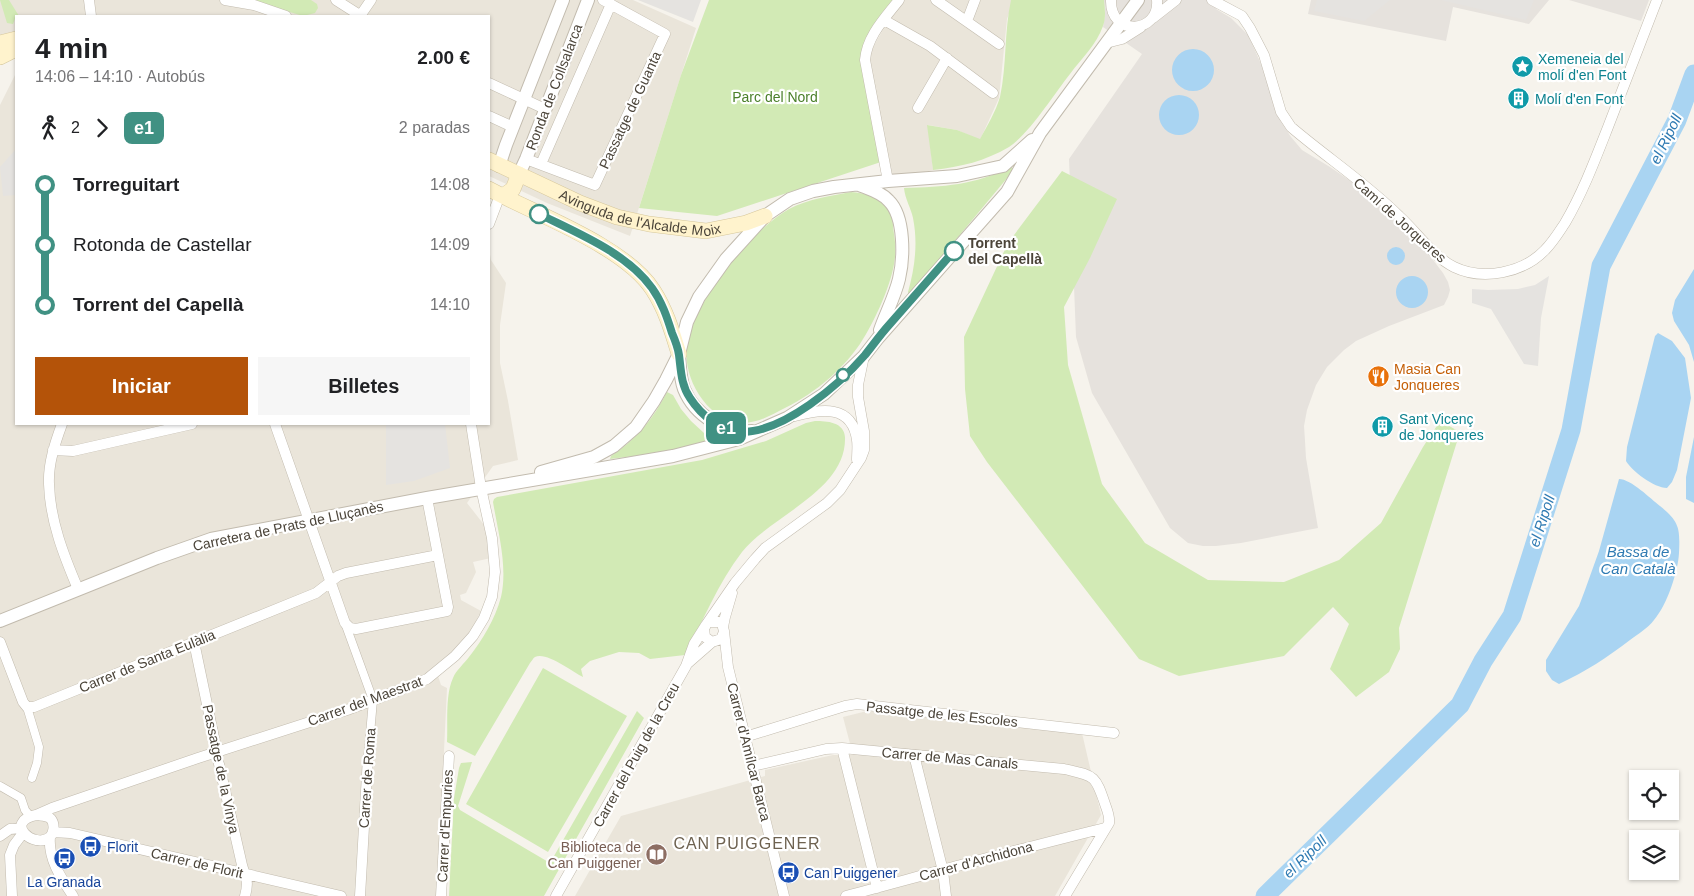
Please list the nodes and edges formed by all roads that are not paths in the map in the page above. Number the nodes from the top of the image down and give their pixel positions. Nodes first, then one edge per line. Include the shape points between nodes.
1 (89, 0) edge
2 (225, 0) edge
3 (336, 0) edge
4 (371, 0) edge
5 (563, 0) edge
6 (588, 0) edge
7 (899, 0) edge
8 (936, 0) edge
9 (975, 0) edge
10 (1111, 0) edge
11 (1138, 0) edge
12 (1156, 0) edge
13 (1176, 0) edge
14 (1212, 0) edge
15 (1226, 0) edge
16 (1658, 0) edge
17 (607, 2) edge
18 (91, 15) edge
19 (283, 15) edge
20 (359, 15) edge
21 (362, 15) edge
22 (1242, 16) junction
23 (1117, 19) junction
24 (884, 20) junction
25 (967, 21) junction
26 (1147, 23) junction
27 (15, 39) edge
28 (0, 43) edge
29 (1106, 43) junction
30 (1000, 44) dead end
31 (15, 50) edge
32 (0, 57) edge
33 (947, 58) junction
34 (490, 83) edge
35 (993, 93) dead end
36 (525, 100) junction
37 (918, 108) dead end
38 (545, 109) junction
39 (490, 116) edge
40 (513, 127) junction
41 (1040, 133) junction
42 (526, 159) junction
43 (494, 163) edge
44 (541, 164) junction
45 (519, 174) junction
46 (888, 181) junction
47 (856, 184) junction
48 (497, 193) edge
49 (764, 216) junction
50 (490, 220) edge
51 (878, 338) junction
52 (679, 354) junction
53 (864, 356) junction
54 (787, 418) junction
55 (62, 425) edge
56 (188, 425) edge
57 (275, 425) edge
58 (471, 425) edge
59 (760, 430) junction
60 (53, 450) junction
61 (857, 463) junction
62 (499, 485) junction
63 (481, 488) junction
64 (427, 498) junction
65 (308, 520) junction
66 (438, 555) junction
67 (331, 582) junction
68 (735, 583) junction
69 (78, 589) junction
70 (0, 621) edge
71 (345, 623) junction
72 (707, 625) junction
73 (724, 629) junction
74 (0, 642) edge
75 (194, 642) junction
76 (714, 642) junction
77 (686, 666) junction
78 (728, 667) junction
79 (373, 700) junction
80 (27, 707) junction
81 (1114, 734) dead end
82 (745, 737) junction
83 (842, 748) junction
84 (217, 752) junction
85 (914, 755) junction
86 (449, 756) dead end
87 (368, 757) joint
88 (219, 764) joint
89 (753, 766) junction
90 (32, 778) dead end
91 (0, 786) edge
92 (33, 816) junction
93 (1105, 828) junction
94 (22, 830) junction
95 (52, 834) junction
96 (0, 836) edge
97 (943, 871) junction
98 (245, 874) junction
99 (877, 888) junction
100 (12, 896) edge
101 (73, 896) edge
102 (245, 896) edge
103 (340, 896) edge
104 (360, 896) edge
105 (441, 896) edge
106 (556, 896) edge
107 (784, 896) edge
108 (846, 896) edge
109 (946, 896) edge
110 (1064, 896) edge

1 - 18 street
2 - 19 street
3 - 20 street
4 - 21 street
5 - 36 street, Ronda de Collsalarca
6 - 38 street, Ronda de Collsalarca
7 - 24 street
8 - 25 street
9 - 25 street
10 - 23 street via 1110,8
11 - 23 street, Carretera de Prats de Lluçanès
12 - 26 street via 1155,13
13 - 26 street
14 - 22 street
15 - 22 street, Camí de Jorqueres
16 - 22 street, Camí de Jorqueres via 1587,182 1571,213 1553,241 1540,254 1516,269 1500,273 1465,271 1444,260 1399,216 1292,127 1281,112 1264,55
17 - 44 street
17 - 44 street, Passatge de Guanta via 665,34 595,185
23 - 26 street via 1128,26
23 - 29 street, Carretera de Prats de Lluçanès
24 - 33 street
24 - 46 street via 871,37 865,60
25 - 30 street
26 - 29 street via 1122,39
27 - 28 main road
29 - 41 street, Carretera de Prats de Lluçanès
31 - 32 main road
33 - 35 street
33 - 37 street
34 - 36 street
36 - 38 street
36 - 40 street, Ronda de Collsalarca
38 - 42 street, Ronda de Collsalarca
39 - 40 street
40 - 43 street, Ronda de Collsalarca
41 - 46 street, Carretera de Prats de Lluçanès via 1003,166 957,176
41 - 51 street, Carretera de Prats de Lluçanès via 1007,192
42 - 44 street, Passatge de Guanta
42 - 45 street, Ronda de Collsalarca
43 - 45 main road, Avinguda de l'Alcalde Moix
43 - 48 main road via 493,182
45 - 48 main road via 513,189
45 - 49 main road, Avinguda de l'Alcalde Moix via 617,217 686,229 706,231
46 - 47 street, Carretera de Prats de Lluçanès
47 - 49 street, Carretera de Prats de Lluçanès via 806,194
47 - 51 street, Carretera de Prats de Lluçanès via 890,202 901,228 899,279
48 - 50 street
48 - 52 main road via 588,239 637,271 665,310
49 - 52 street, Carretera de Prats de Lluçanès via 726,259 699,297 687,322
51 - 53 street, Carretera de Prats de Lluçanès
52 - 59 street, Carretera de Prats de Lluçanès via 684,388 704,414 719,426 731,430
52 - 62 street, Carretera de Prats de Lluçanès via 645,415 614,446 589,459
53 - 54 street, Carretera de Prats de Lluçanès via 824,394
53 - 61 street, Carrer del Puig de la Creu via 858,397 865,442
54 - 59 street, Carretera de Prats de Lluçanès
54 - 61 street via 823,410 839,413 854,430
55 - 60 street
56 - 60 street via 73,451
57 - 65 street, Carrer de Roma
58 - 63 street, Carrer del Maestrat
59 - 62 street, Carretera de Prats de Lluçanès via 739,439 673,456
60 - 69 street via 49,484 52,512
61 - 68 street, Carrer del Puig de la Creu via 840,490 827,503 765,548
62 - 63 street, Carretera de Prats de Lluçanès
63 - 64 street, Carretera de Prats de Lluçanès
63 - 79 street, Carrer del Maestrat via 494,550 495,572 492,597 484,618 467,643 427,680
64 - 65 street, Carretera de Prats de Lluçanès
64 - 66 street
65 - 67 street, Carrer de Roma
65 - 69 street, Carretera de Prats de Lluçanès via 199,543
66 - 67 street, Carrer de Santa Eulàlia via 346,573
66 - 71 street via 448,607 446,611 356,629
67 - 71 street, Carrer de Roma
67 - 75 street, Carrer de Santa Eulàlia via 316,593
68 - 72 street, Carrer del Puig de la Creu
68 - 73 street, Carrer del Puig de la Creu via 724,617
69 - 70 street, Carretera de Prats de Lluçanès
71 - 79 street, Carrer de Roma
72 - 73 street via 719,622
72 - 76 street via 705,637
72 - 77 street, Carrer del Puig de la Creu via 694,644
73 - 76 street via 721,639
73 - 78 street, Carrer d'Amílcar Barca
74 - 80 street
75 - 80 street, Carrer de Santa Eulàlia via 42,704
75 - 84 street, Passatge de la Vinya
76 - 77 street, Carrer del Puig de la Creu
76 - 78 street, Carrer d'Amílcar Barca
77 - 106 street, Carrer del Puig de la Creu
78 - 82 street, Carrer d'Amílcar Barca
79 - 84 street, Carrer del Maestrat
79 - 87 street, Carrer de Roma
80 - 90 street via 39,747
81 - 82 street, Passatge de les Escoles via 857,704
82 - 89 street, Carrer d'Amílcar Barca
83 - 85 street, Carrer de Mas Canals
83 - 89 street, Carrer de Mas Canals
83 - 99 street
84 - 88 street, Passatge de la Vinya
84 - 92 street, Carrer del Maestrat
85 - 93 street, Carrer de Mas Canals via 1082,773 1094,778 1100,786 1110,817
85 - 97 street
86 - 105 street, Carrer d'Empuries
87 - 104 street, Carrer de Roma
88 - 98 street, Passatge de la Vinya
89 - 107 street, Carrer d'Amílcar Barca
91 - 92 street via 22,798 21,802
92 - 94 street via 22,822
92 - 95 street via 51,819
93 - 97 street, Carrer d'Archidona
93 - 110 street
94 - 95 street via 27,837 35,839 45,839
94 - 96 street via 10,829
94 - 100 street via 10,855
95 - 98 street, Carrer de Florit via 70,833
95 - 101 street via 50,852
97 - 99 street, Carrer d'Archidona
97 - 109 street
98 - 102 street, Passatge de la Vinya via 248,884
98 - 103 street, Carrer de Florit
99 - 108 street, Carrer d'Archidona

